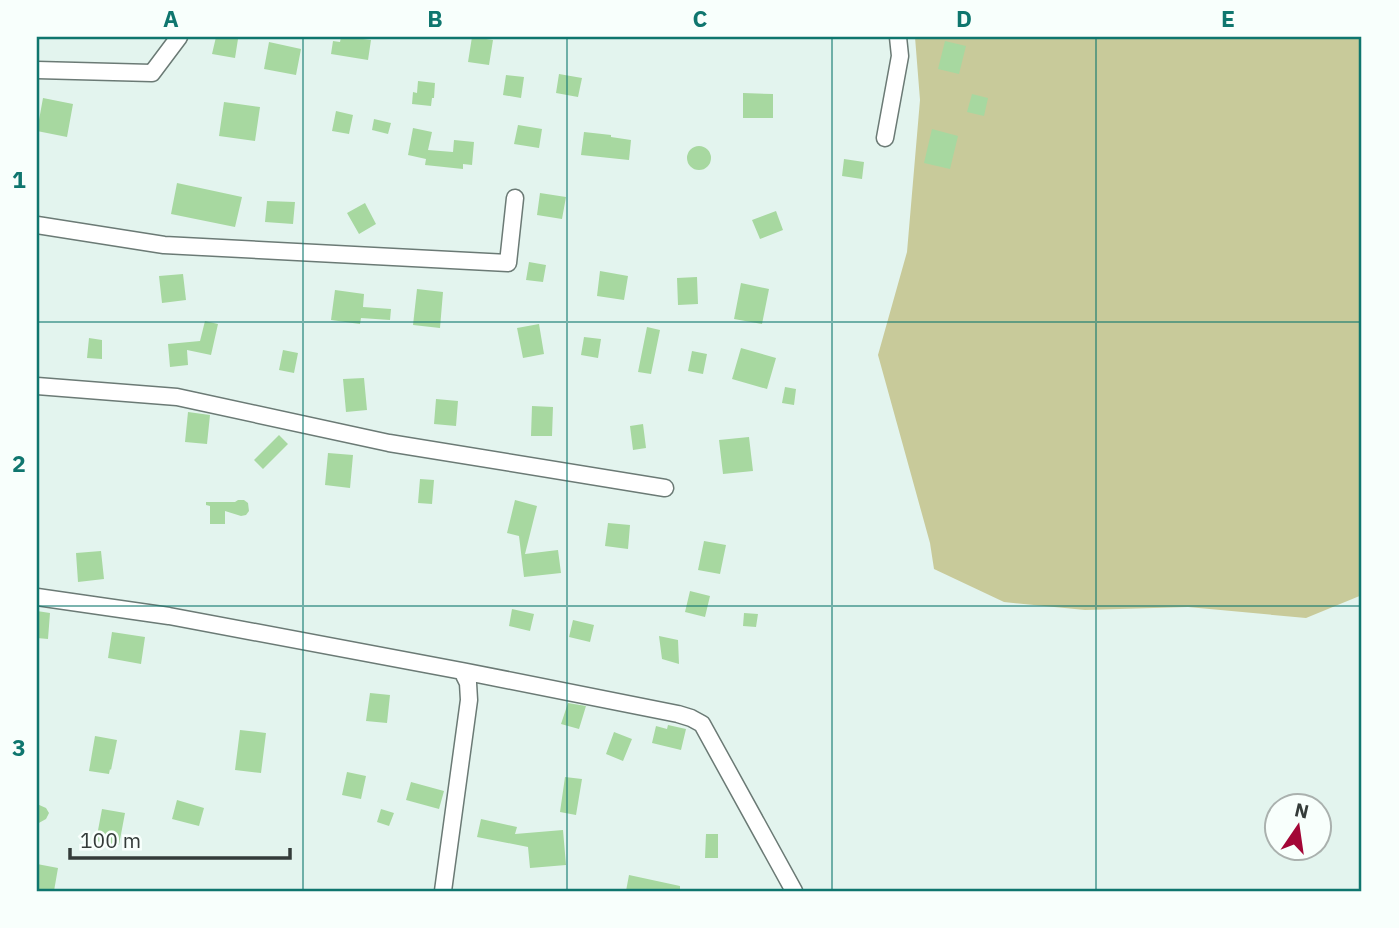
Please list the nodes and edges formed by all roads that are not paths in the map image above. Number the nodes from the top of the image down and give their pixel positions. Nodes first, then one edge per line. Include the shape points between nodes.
1 (179, 37) edge
2 (898, 37) edge
3 (37, 70) edge
4 (885, 138) dead end
5 (514, 198) dead end
6 (37, 225) edge
7 (37, 386) edge
8 (665, 488) dead end
9 (37, 597) edge
10 (462, 671) junction
11 (443, 891) edge
12 (794, 891) edge

1 - 3 street via 152,73
2 - 4 street via 900,56
5 - 6 street via 508,263 163,245
7 - 8 street via 177,397 389,443
9 - 10 street via 169,616
10 - 11 street via 469,700
10 - 12 street via 678,713 702,724

